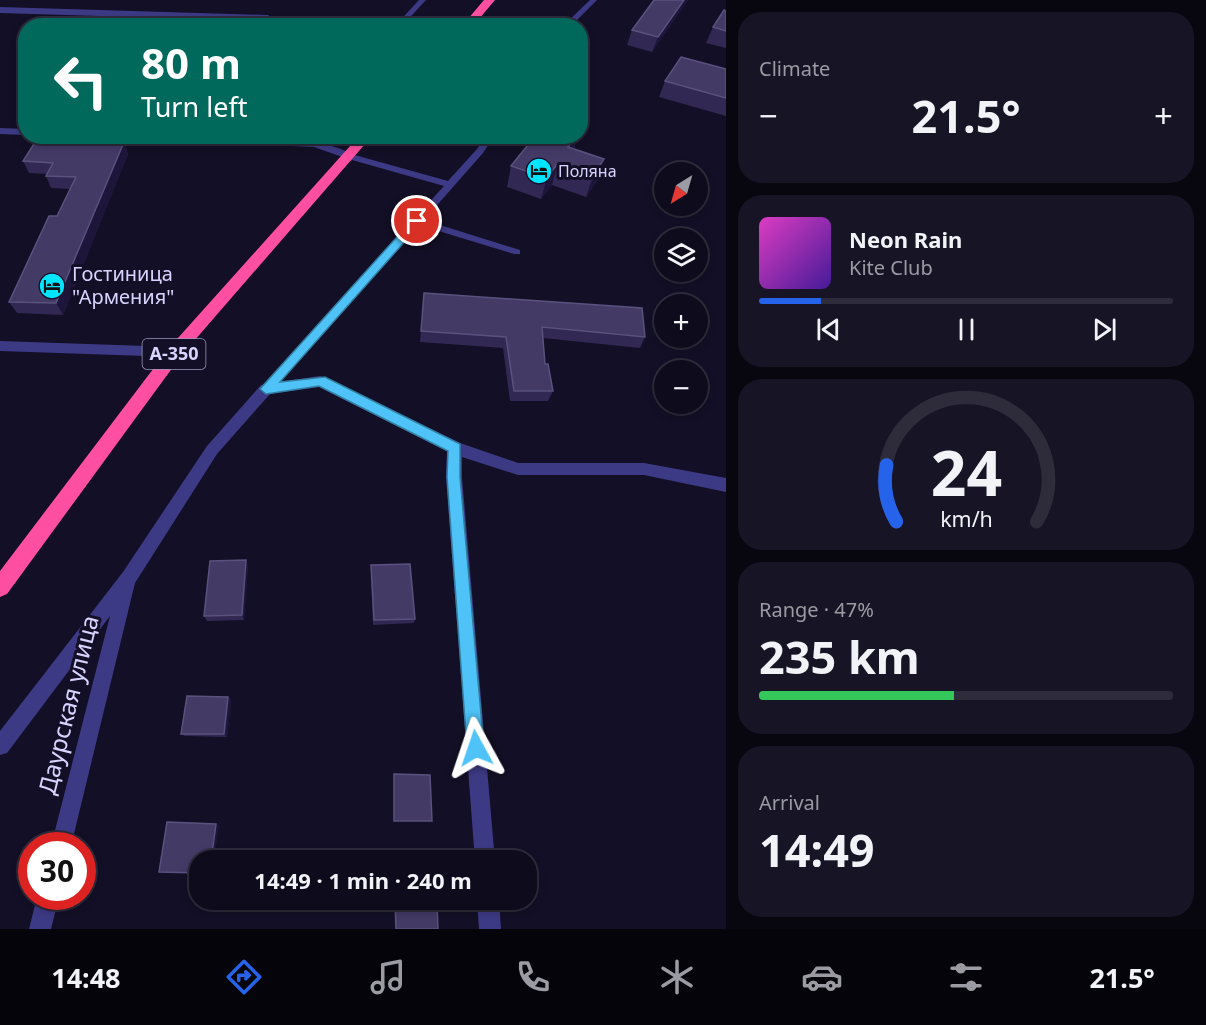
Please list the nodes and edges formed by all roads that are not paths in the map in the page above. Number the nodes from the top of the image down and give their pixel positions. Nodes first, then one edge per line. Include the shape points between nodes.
1 (423, 0) edge
2 (490, 0) edge
3 (594, 0) edge
4 (0, 10) edge
5 (268, 18) edge
6 (406, 18) edge
7 (474, 18) edge
8 (575, 18) edge
9 (0, 131) edge
10 (18, 132) edge
11 (322, 144) edge
12 (359, 144) edge
13 (485, 144) edge
14 (348, 156) junction
15 (450, 185) junction
16 (417, 221) junction
17 (517, 252) dead end
18 (1, 349) edge
19 (176, 352) junction
20 (266, 389) junction
21 (455, 448) junction
22 (726, 485) edge
23 (129, 578) junction
24 (0, 587) edge
25 (0, 746) edge
26 (65, 832) edge
27 (484, 850) edge
28 (45, 910) edge
29 (489, 910) edge
30 (40, 929) edge
31 (490, 929) edge

1 - 6 lane
2 - 7 highway
3 - 8 lane
4 - 5 street
9 - 10 street
11 - 14 street
12 - 14 highway, А-350
13 - 15 lane
14 - 15 lane
14 - 19 highway, А-350
15 - 16 lane
16 - 17 lane
16 - 20 lane
18 - 19 street
19 - 24 highway, А-350
20 - 21 street via 320,381
20 - 23 street via 212,450
21 - 22 street via 518,469 644,469
21 - 27 street via 453,477
23 - 25 street
23 - 26 street, Даурская улица
28 - 30 street
29 - 31 street

